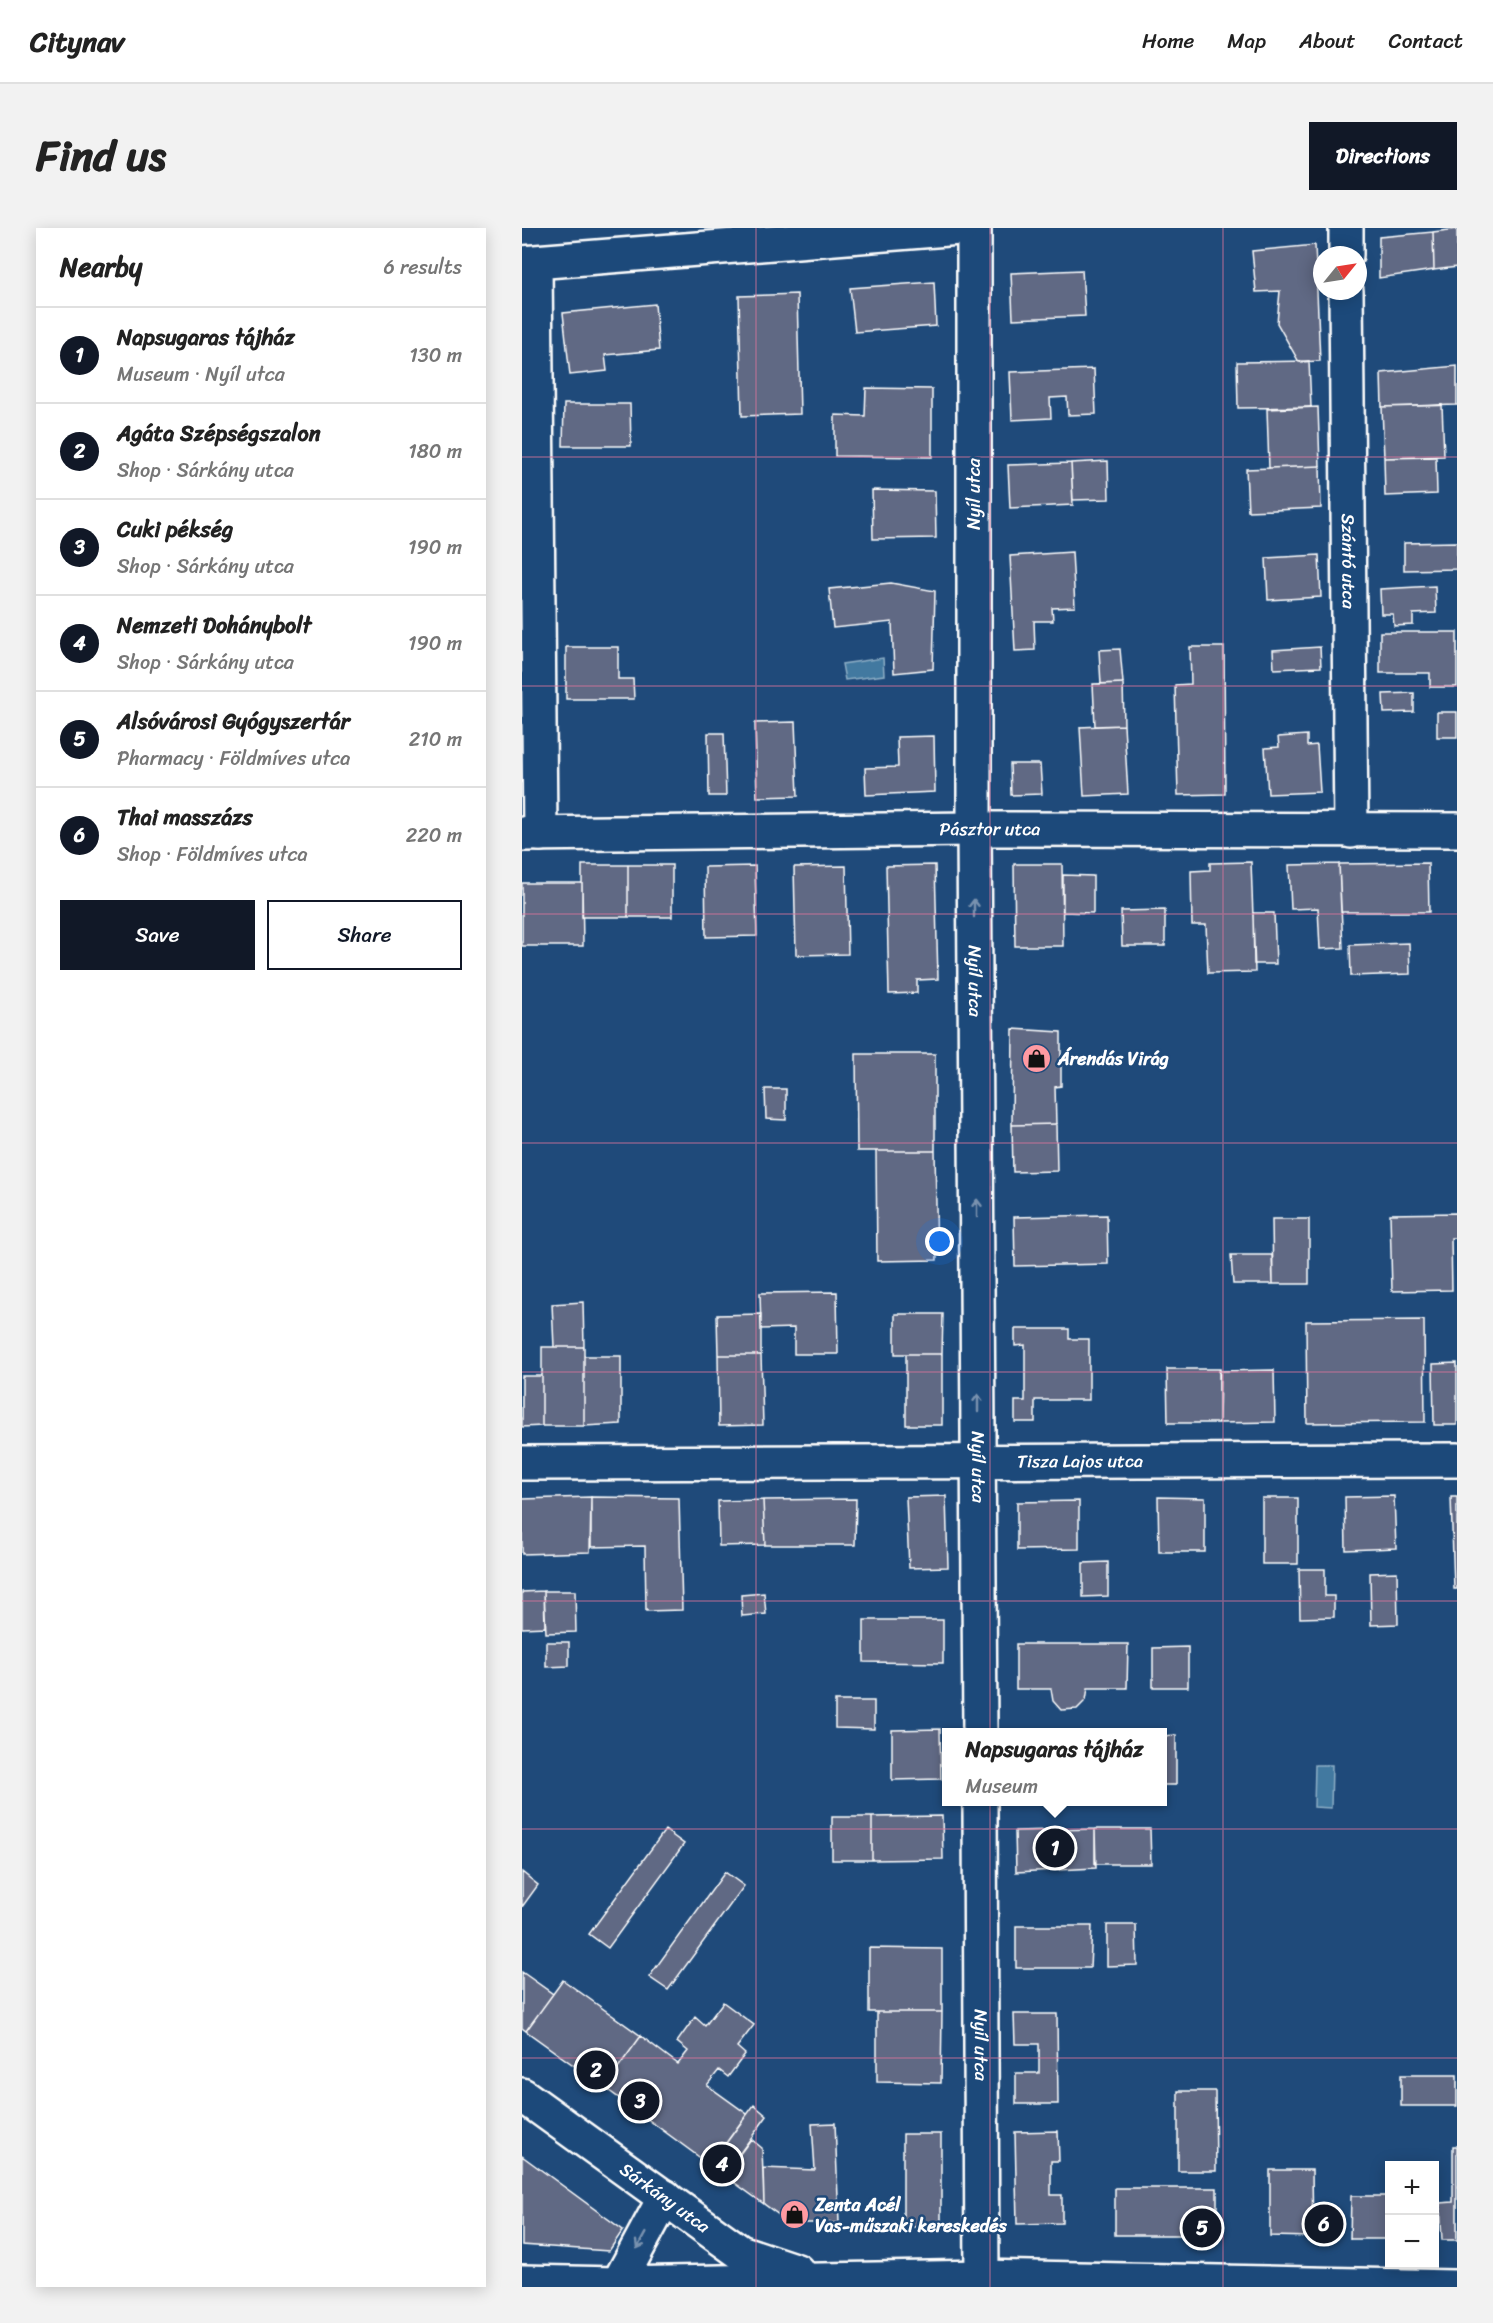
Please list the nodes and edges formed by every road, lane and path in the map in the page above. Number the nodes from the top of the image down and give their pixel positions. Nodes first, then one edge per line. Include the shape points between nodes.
1 (960, 228) edge
2 (974, 228) edge
3 (1346, 228) edge
4 (1346, 246) edge
5 (528, 263) edge
6 (1346, 300) edge
7 (974, 829) junction
8 (1457, 830) edge
9 (1351, 831) junction
10 (531, 834) edge
11 (1457, 1460) edge
12 (978, 1462) junction
13 (522, 1463) edge
14 (980, 1728) edge
15 (980, 1806) edge
16 (522, 2095) edge
17 (664, 2197) junction
18 (818, 2278) junction
19 (522, 2282) edge
20 (982, 2282) edge
21 (618, 2284) junction
22 (1454, 2287) edge

1 - 5 street
2 - 7 street, Nyíl utca
3 - 4 street
5 - 10 street
6 - 9 street, Szántó utca
7 - 9 street, Pásztor utca
7 - 10 street, Pásztor utca
12 -> 7 street, Nyíl utca
8 - 9 street, Pásztor utca
11 - 12 street, Tisza Lajos utca
12 - 13 street, Tisza Lajos utca
12 - 14 street, Nyíl utca
15 - 20 street, Nyíl utca
16 - 17 street, Sárkány utca
17 - 18 street, Sárkány utca via 740,2252
17 -> 21 street
18 - 20 street
18 - 21 street
19 - 21 street
20 - 22 street

